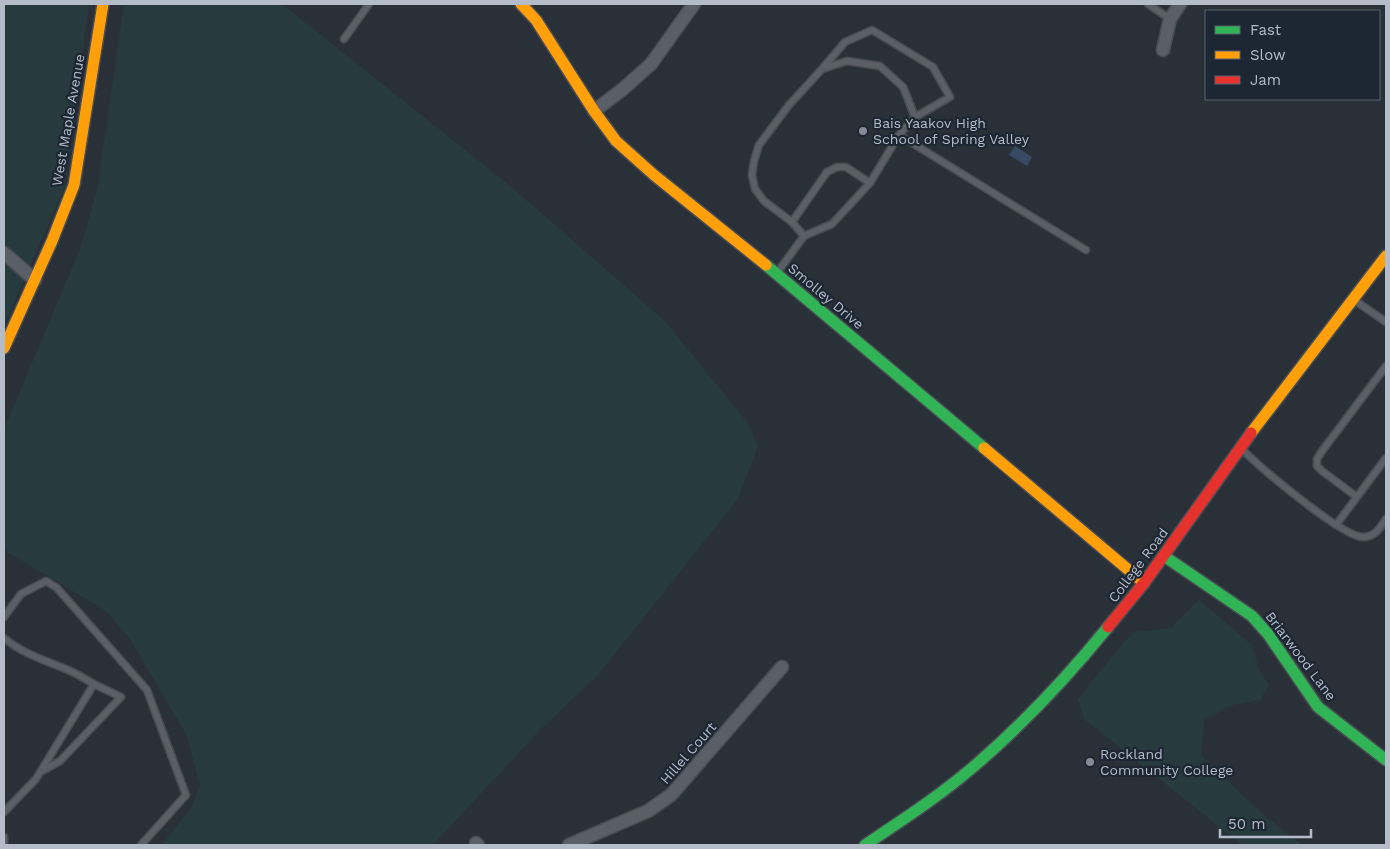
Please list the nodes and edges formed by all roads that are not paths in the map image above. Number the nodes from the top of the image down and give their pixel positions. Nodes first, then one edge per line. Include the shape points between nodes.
1 (104, 4) edge
2 (369, 4) edge
3 (521, 4) edge
4 (694, 4) edge
5 (1148, 4) edge
6 (1180, 4) edge
7 (1170, 19) junction
8 (344, 39) dead end
9 (1163, 50) dead end
10 (822, 69) junction
11 (594, 112) junction
12 (915, 117) junction
13 (899, 135) junction
14 (870, 183) junction
15 (792, 222) junction
16 (804, 236) junction
17 (1086, 250) dead end
18 (4, 253) edge
19 (1386, 256) edge
20 (777, 274) junction
21 (35, 280) junction
22 (1354, 300) junction
23 (1386, 322) edge
24 (4, 348) edge
25 (1386, 366) edge
26 (1240, 447) junction
27 (1386, 458) edge
28 (1357, 497) junction
29 (1386, 519) edge
30 (1336, 525) junction
31 (1164, 556) junction
32 (1144, 583) junction
33 (4, 617) edge
34 (4, 638) edge
35 (782, 667) dead end
36 (94, 684) junction
37 (1386, 760) edge
38 (41, 771) junction
39 (4, 812) edge
40 (4, 837) edge
41 (4, 844) edge
42 (141, 845) edge
43 (569, 845) edge
44 (864, 845) edge

1 - 21 street, West Maple Avenue via 74,185
2 - 8 lane
3 - 11 street, Smolley Drive via 536,20
4 - 11 street via 651,64
5 - 7 lane
6 - 7 street
7 - 9 street
10 - 12 lane via 847,61 880,66 903,87
10 - 12 lane via 845,42 872,30 933,67 950,97
10 - 15 lane via 759,145 754,161 755,189 764,201
11 - 20 street, Smolley Drive via 616,141 648,170
12 - 13 lane
13 - 14 lane
13 - 17 lane
14 - 15 lane via 846,167 837,167 828,172
14 - 16 lane via 832,224
15 - 16 lane
16 - 20 lane
18 - 21 street
19 - 22 street, College Road
20 - 32 street, Smolley Drive
21 - 24 street, West Maple Avenue
22 - 23 lane
22 - 26 street, College Road
25 - 28 lane via 1317,459 1317,466 1322,471
26 - 30 lane via 1257,465
26 - 31 street, College Road
27 - 28 lane
28 - 30 lane
29 - 30 lane via 1378,531 1365,537
31 - 32 street, College Road
31 - 37 street, Briarwood Lane via 1252,616 1318,707
32 - 44 street, College Road via 1054,691 1003,740 951,785
33 - 42 lane via 21,594 46,581 57,588 147,690 186,795
34 - 36 lane via 35,658
35 - 43 street, Hillel Court via 671,795 648,811
36 - 38 lane
36 - 38 lane via 121,697 60,761
38 - 39 lane
40 - 41 lane

